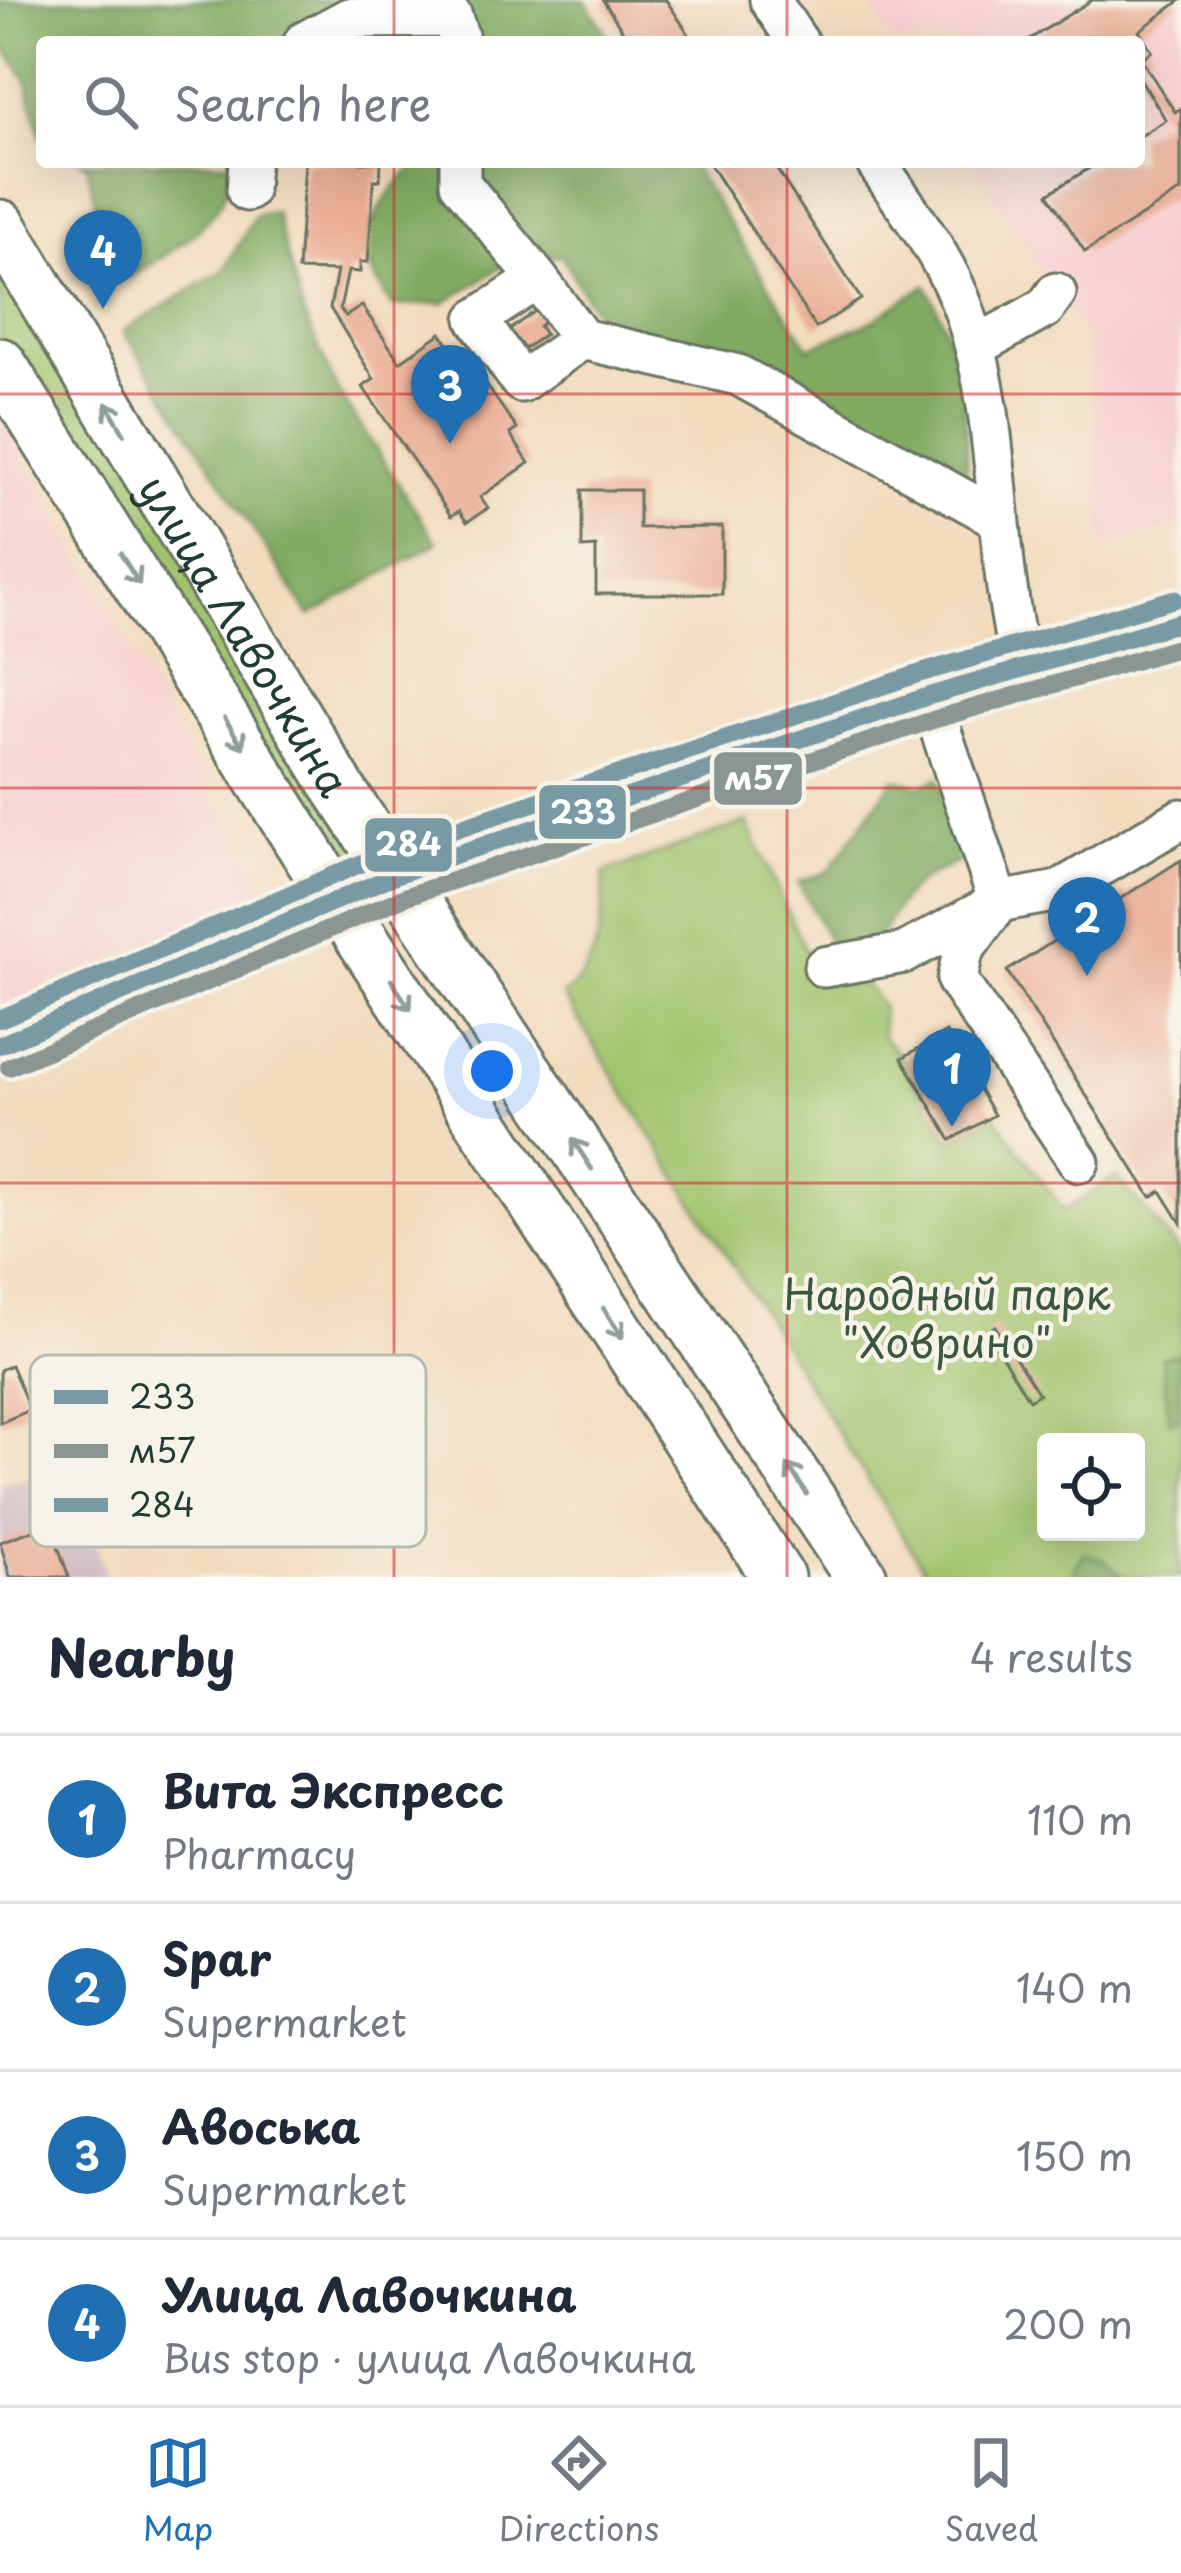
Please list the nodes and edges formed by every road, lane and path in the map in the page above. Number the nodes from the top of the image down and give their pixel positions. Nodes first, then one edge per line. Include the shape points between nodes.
1 (770, 0) edge
2 (315, 36) edge
3 (458, 36) edge
4 (794, 36) edge
5 (460, 168) edge
6 (880, 168) edge
7 (0, 226) edge
8 (538, 279) junction
9 (1056, 292) dead end
10 (582, 339) junction
11 (975, 347) junction
12 (0, 364) edge
13 (997, 518) junction
14 (1181, 622) edge
15 (1022, 668) junction
16 (929, 696) junction
17 (1181, 819) edge
18 (398, 874) junction
19 (336, 898) junction
20 (999, 902) junction
21 (824, 967) dead end
22 (0, 1045) edge
23 (1079, 1162) dead end
24 (778, 1577) edge
25 (861, 1577) edge

1 - 4 street
2 - 3 street via 349,18 452,17
5 - 8 street via 460,183
6 - 11 street via 949,272
18 -> 7 main road, улица Лавочкина via 339,790
8 - 10 street
8 - 10 street via 477,319 521,382
9 - 11 street via 1045,308
10 - 13 street via 738,375
11 - 13 street
12 -> 19 main road, улица Лавочкина
13 - 15 street
14 - 15 street
15 - 16 street
16 - 18 street
16 - 20 street
17 - 20 street via 1058,891
18 - 19 street
25 -> 18 main road, улица Лавочкина
19 - 22 street
19 -> 24 main road, улица Лавочкина
20 - 21 street via 904,953
20 - 23 street via 963,951 957,980

